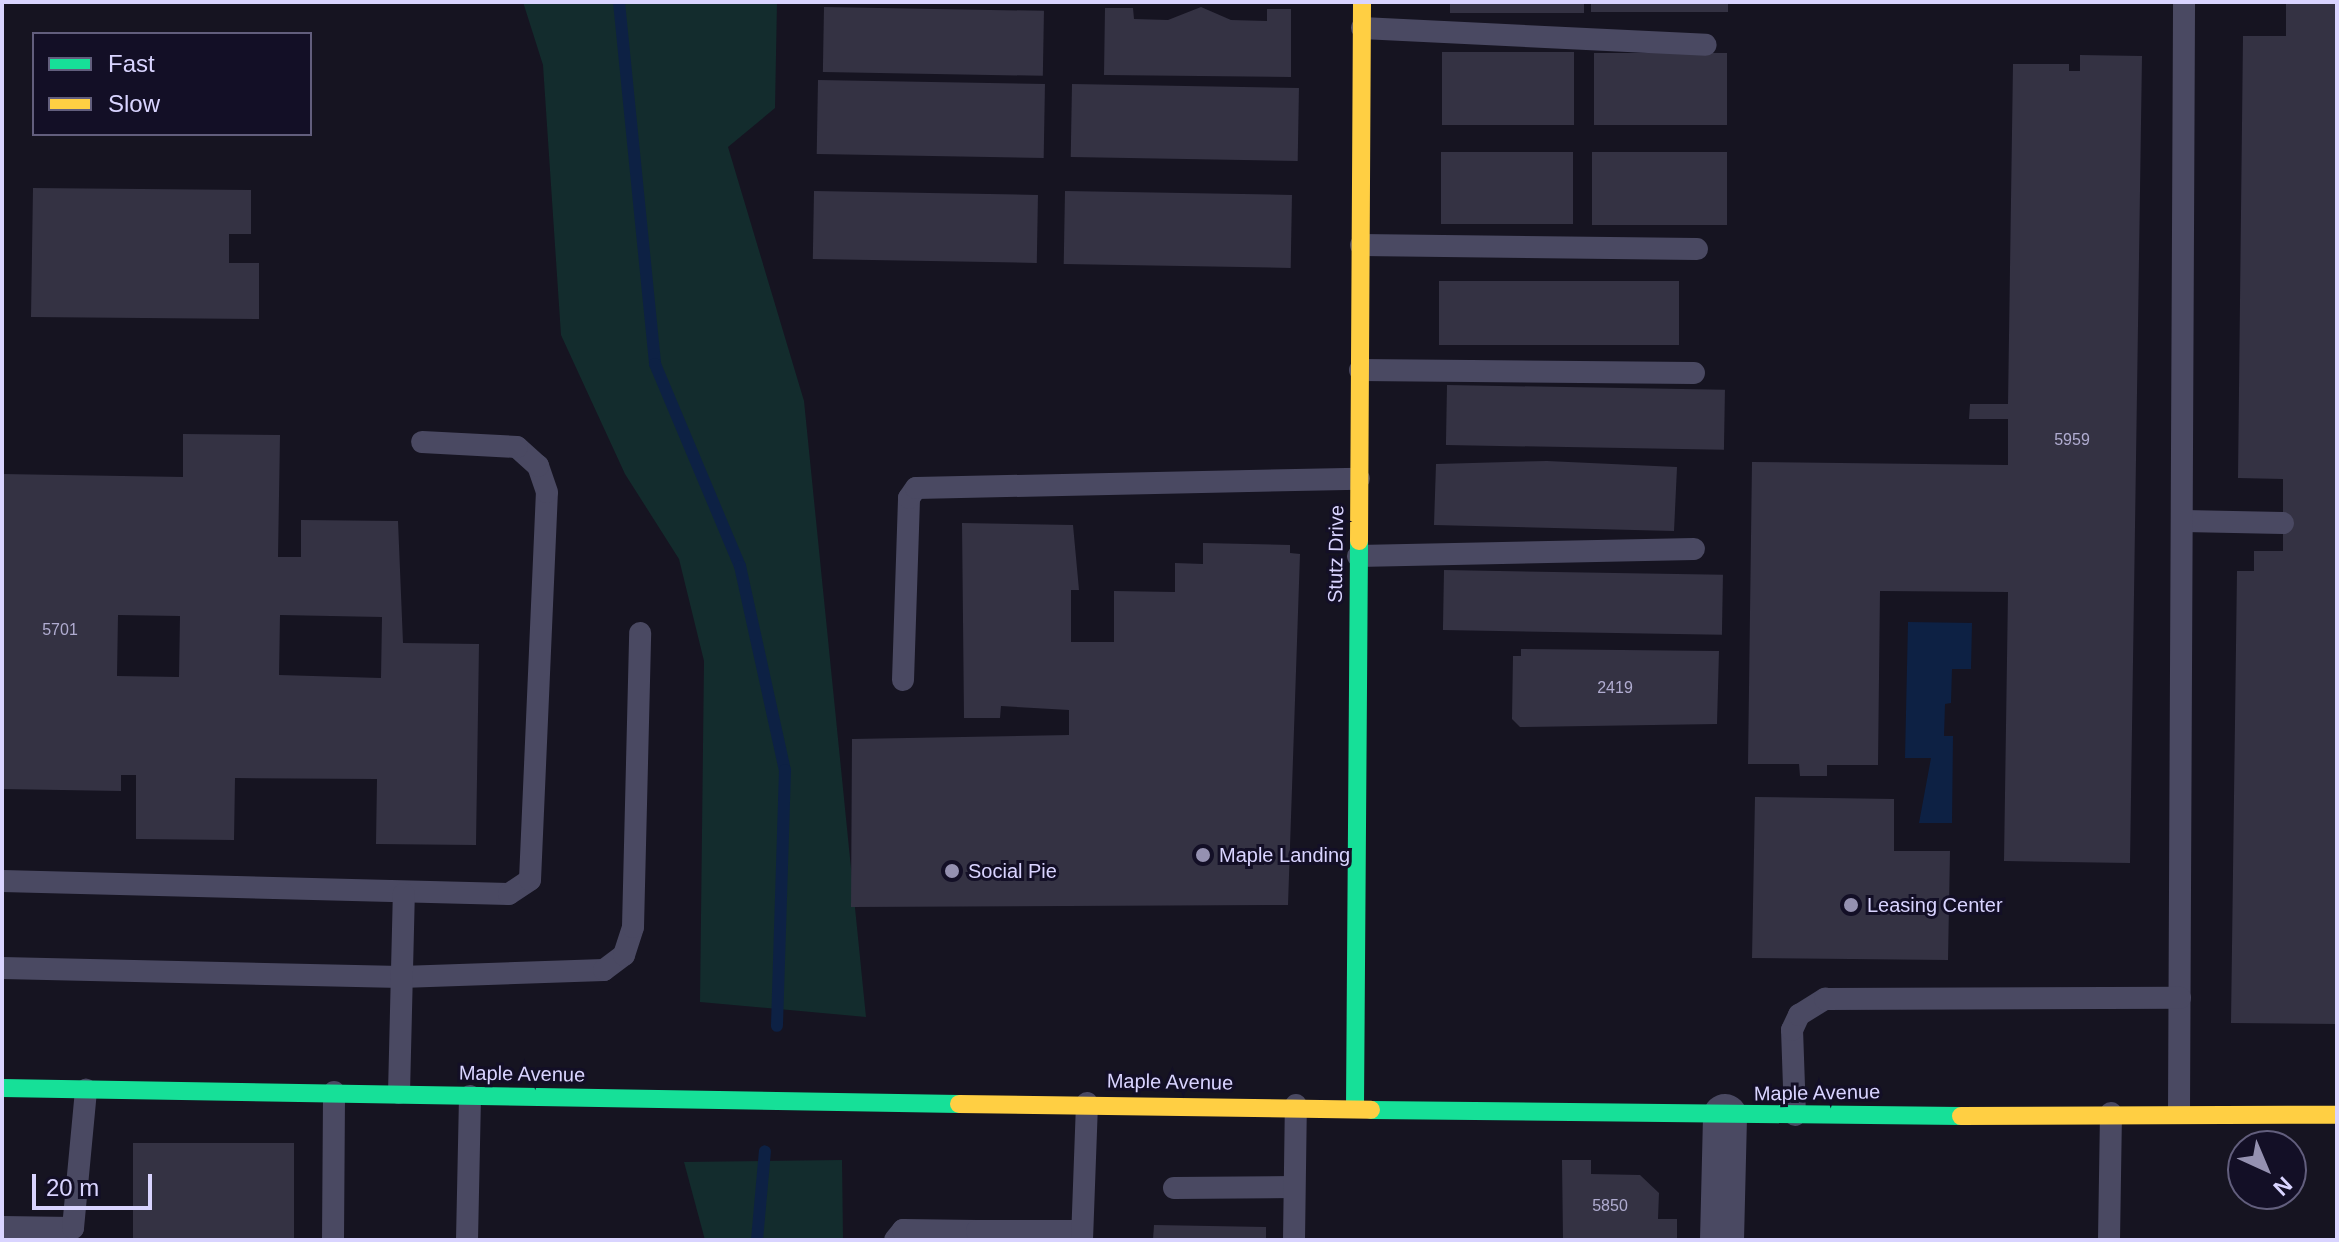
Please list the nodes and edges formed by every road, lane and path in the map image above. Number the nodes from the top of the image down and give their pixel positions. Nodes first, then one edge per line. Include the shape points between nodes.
1 (1362, 2) edge
2 (2184, 2) edge
3 (1362, 28) junction
4 (1706, 45) dead end
5 (1361, 245) junction
6 (1697, 249) dead end
7 (1360, 370) junction
8 (1694, 373) dead end
9 (422, 442) dead end
10 (1359, 479) junction
11 (2184, 521) junction
12 (2283, 523) dead end
13 (1694, 549) dead end
14 (1358, 556) junction
15 (640, 633) dead end
16 (903, 680) dead end
17 (2, 881) edge
18 (404, 894) junction
19 (2, 968) edge
20 (401, 977) junction
21 (2180, 998) junction
22 (2, 1088) edge
23 (86, 1090) junction
24 (334, 1092) junction
25 (399, 1093) junction
26 (470, 1096) junction
27 (1087, 1103) junction
28 (1296, 1105) junction
29 (1355, 1106) junction
30 (2179, 1112) junction
31 (2111, 1113) junction
32 (1795, 1115) junction
33 (2337, 1115) edge
34 (1725, 1116) junction
35 (1294, 1187) junction
36 (1174, 1188) dead end
37 (2, 1227) edge
38 (977, 1235) edge
39 (1082, 1236) edge
40 (333, 1240) edge
41 (467, 1240) edge
42 (895, 1240) edge
43 (1294, 1240) edge
44 (1722, 1240) edge
45 (2109, 1240) edge

1 - 3 main road, Stutz Drive
2 - 11 lane
3 - 4 lane
3 - 5 main road, Stutz Drive
5 - 6 lane
5 - 7 main road, Stutz Drive
7 - 8 lane
7 - 10 main road, Stutz Drive
9 - 18 lane via 517,447 538,466 547,492 530,880 509,894
10 - 14 main road, Stutz Drive
10 - 16 lane via 916,488 909,498
11 - 12 lane
11 - 21 lane
13 - 14 lane
14 - 29 main road, Stutz Drive
15 - 20 lane via 633,927 624,955 604,970
17 - 18 lane
18 - 20 lane
19 - 20 lane
20 - 25 lane
21 - 30 lane
21 - 32 lane via 1825,999 1799,1015 1792,1030
22 - 23 main road, Maple Avenue
23 - 24 main road, Maple Avenue
23 - 37 lane via 73,1228
24 - 25 main road, Maple Avenue
24 - 40 lane
25 - 26 main road, Maple Avenue
26 - 27 main road, Maple Avenue
26 - 41 lane
27 - 28 main road, Maple Avenue
27 - 39 lane
28 - 29 main road, Maple Avenue
28 - 35 lane
29 - 34 main road, Maple Avenue
30 - 31 main road, Maple Avenue
30 - 33 main road, Maple Avenue
31 - 32 main road, Maple Avenue
31 - 45 lane
32 - 34 main road, Maple Avenue
34 - 44 street
35 - 36 lane
35 - 43 lane
38 - 39 lane
38 - 42 lane via 903,1230

